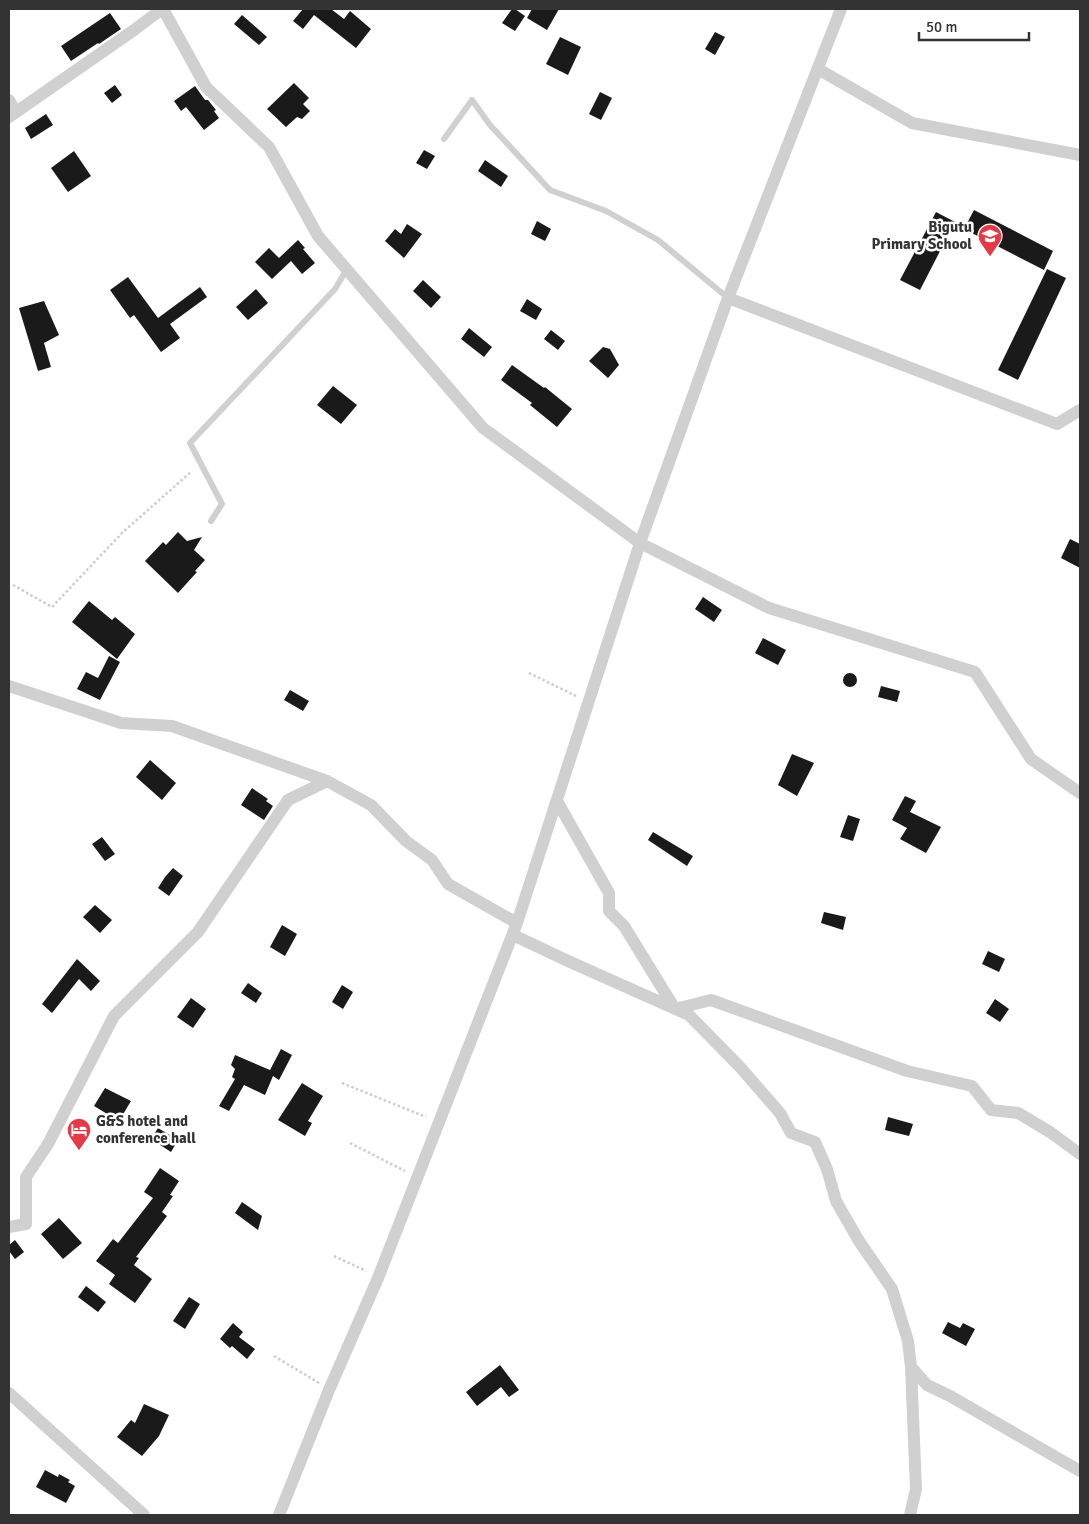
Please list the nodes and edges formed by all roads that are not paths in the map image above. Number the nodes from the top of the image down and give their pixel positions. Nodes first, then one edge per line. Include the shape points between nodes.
1 (162, 9) edge
2 (841, 9) edge
3 (818, 69) junction
4 (9, 100) edge
5 (11, 115) edge
6 (444, 139) dead end
7 (1080, 155) edge
8 (347, 269) junction
9 (728, 298) junction
10 (1080, 410) edge
11 (211, 521) dead end
12 (640, 543) junction
13 (9, 686) edge
14 (327, 781) junction
15 (1080, 793) edge
16 (556, 801) junction
17 (515, 929) junction
18 (675, 1008) junction
19 (1080, 1154) edge
20 (9, 1227) edge
21 (911, 1367) junction
22 (9, 1393) edge
23 (1080, 1471) edge
24 (144, 1515) edge
25 (279, 1515) edge
26 (910, 1515) edge

1 - 5 street
1 - 8 street via 206,87 269,147 318,236
2 - 3 street
3 - 7 street via 912,123
3 - 9 street
4 - 5 street
6 - 9 lane via 472,100 490,125 550,190 606,211 658,240
8 - 11 lane via 335,289 190,443 222,504
8 - 12 street via 484,428
9 - 10 street via 1057,424
9 - 12 street
12 - 15 street via 769,608 975,672 1031,759
12 - 16 street
13 - 14 street via 121,723 172,726
14 - 17 street via 371,805 406,841 432,860 448,884
14 - 20 street via 288,800 198,932 114,1016 48,1144 26,1177 26,1224
16 - 17 street
16 - 18 street via 609,893 609,911 624,926
17 - 18 street via 568,961
17 - 25 street via 378,1278
18 - 19 street via 711,1000 907,1071 972,1086 991,1110 1018,1113
18 - 21 street via 689,1015 740,1067 780,1113 791,1133 815,1142 836,1201 892,1288 908,1341
21 - 23 street via 927,1385
21 - 26 street via 916,1489
22 - 24 street

